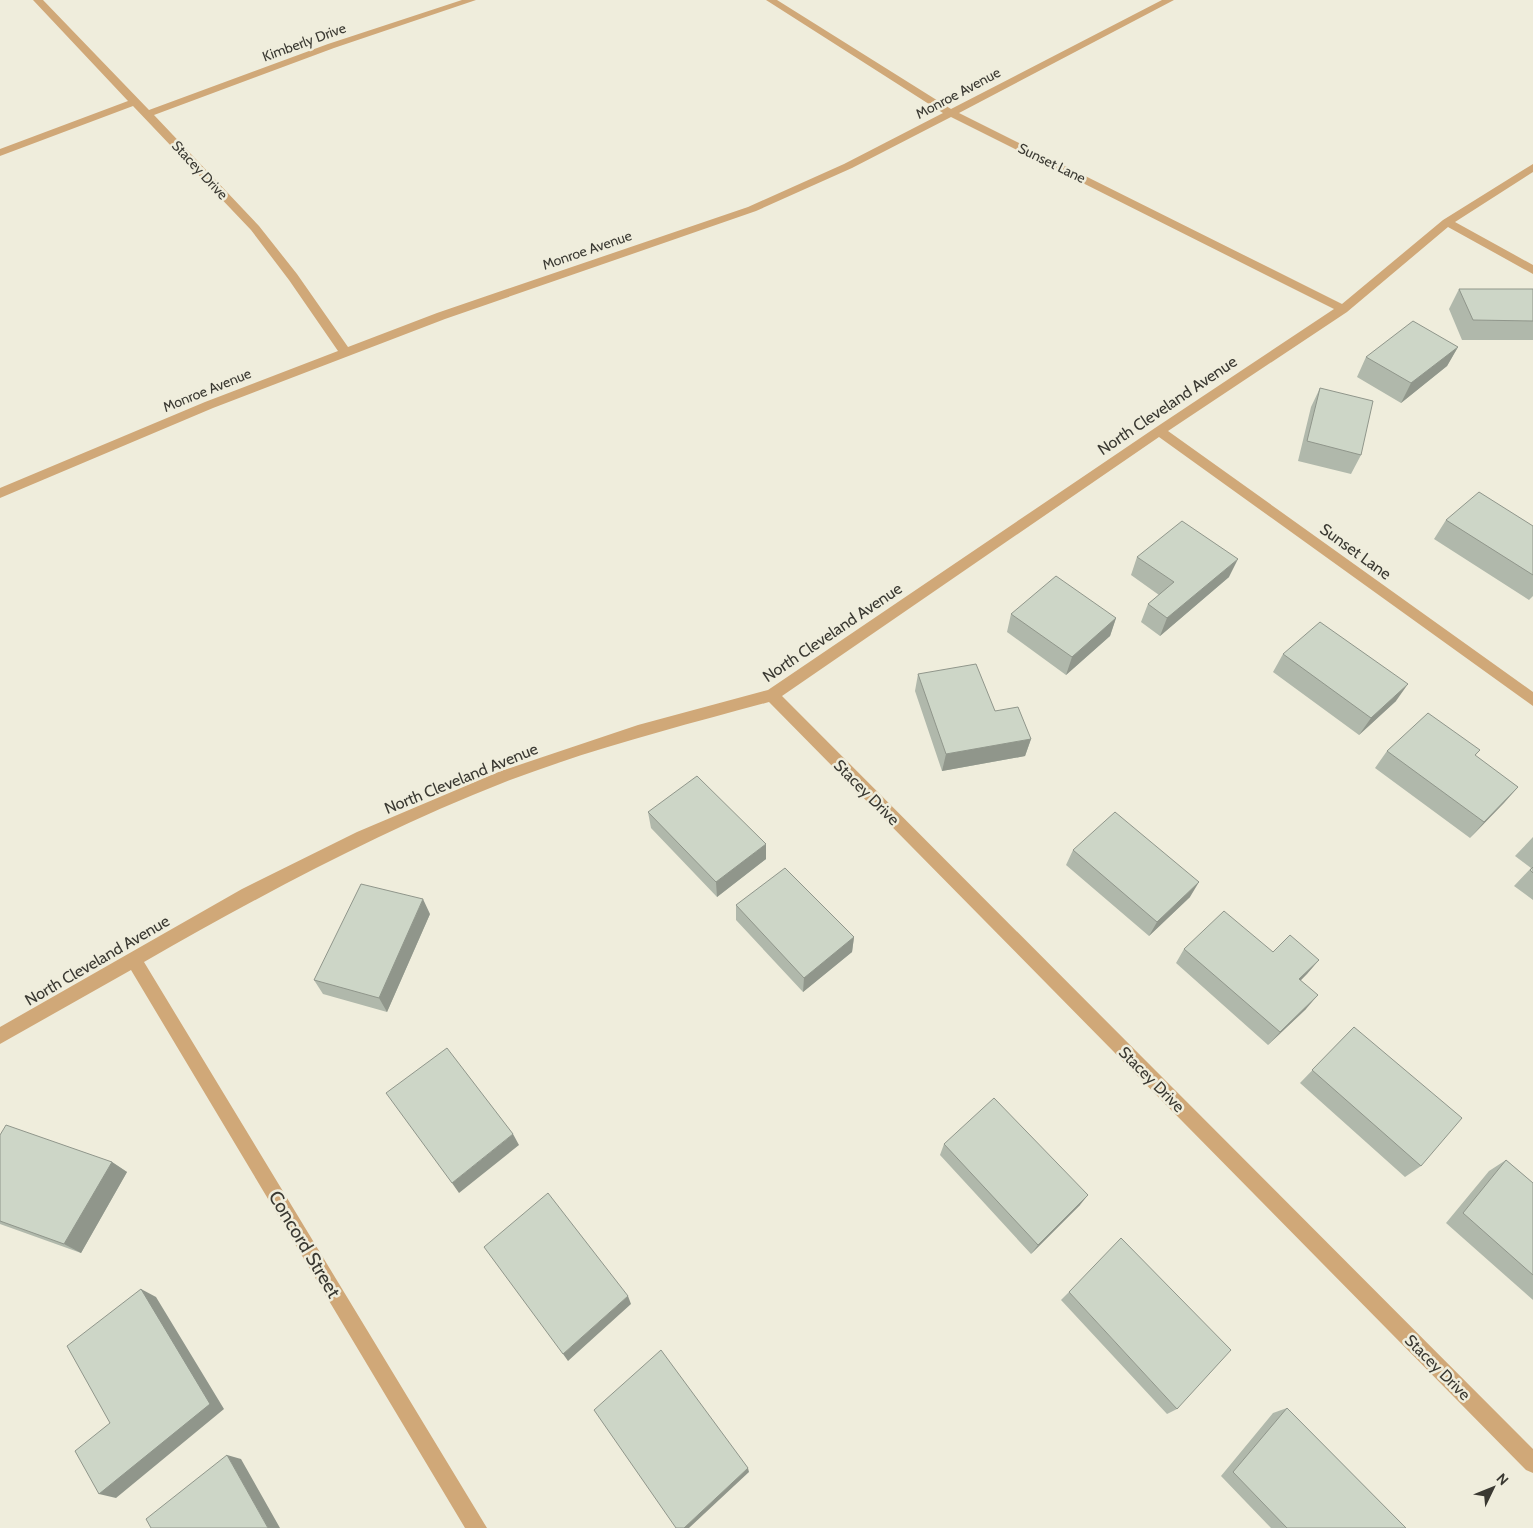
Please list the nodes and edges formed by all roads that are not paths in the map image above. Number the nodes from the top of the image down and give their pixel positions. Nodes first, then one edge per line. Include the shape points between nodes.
1 (38, 0) edge
2 (471, 0) edge
3 (771, 0) edge
4 (1169, 0) edge
5 (136, 102) junction
6 (951, 113) junction
7 (148, 114) junction
8 (0, 153) edge
9 (1533, 167) edge
10 (1447, 222) junction
11 (1533, 270) edge
12 (1344, 309) junction
13 (346, 353) junction
14 (1159, 431) junction
15 (0, 493) edge
16 (772, 695) junction
17 (1533, 700) edge
18 (133, 959) junction
19 (0, 1036) edge
20 (1533, 1463) edge
21 (477, 1528) edge

1 - 5 street, Stacey Drive
2 - 7 street, Kimberly Drive via 331,46
3 - 6 street, Sunset Lane
4 - 6 street, Monroe Avenue
5 - 7 street, Stacey Drive
5 - 8 street
6 - 12 street, Sunset Lane
6 - 13 street, Monroe Avenue via 848,166 752,209 441,316
7 - 13 street, Stacey Drive via 255,228
9 - 10 street, North Cleveland Avenue
10 - 11 street
10 - 12 street, North Cleveland Avenue
12 - 14 street, North Cleveland Avenue
13 - 15 street, Monroe Avenue via 210,405
14 - 16 street, North Cleveland Avenue
14 - 17 street, Sunset Lane
16 - 18 street, North Cleveland Avenue via 638,730 501,777 353,841 248,894
16 - 20 street, Stacey Drive
18 - 19 street, North Cleveland Avenue
18 - 21 street, Concord Street

